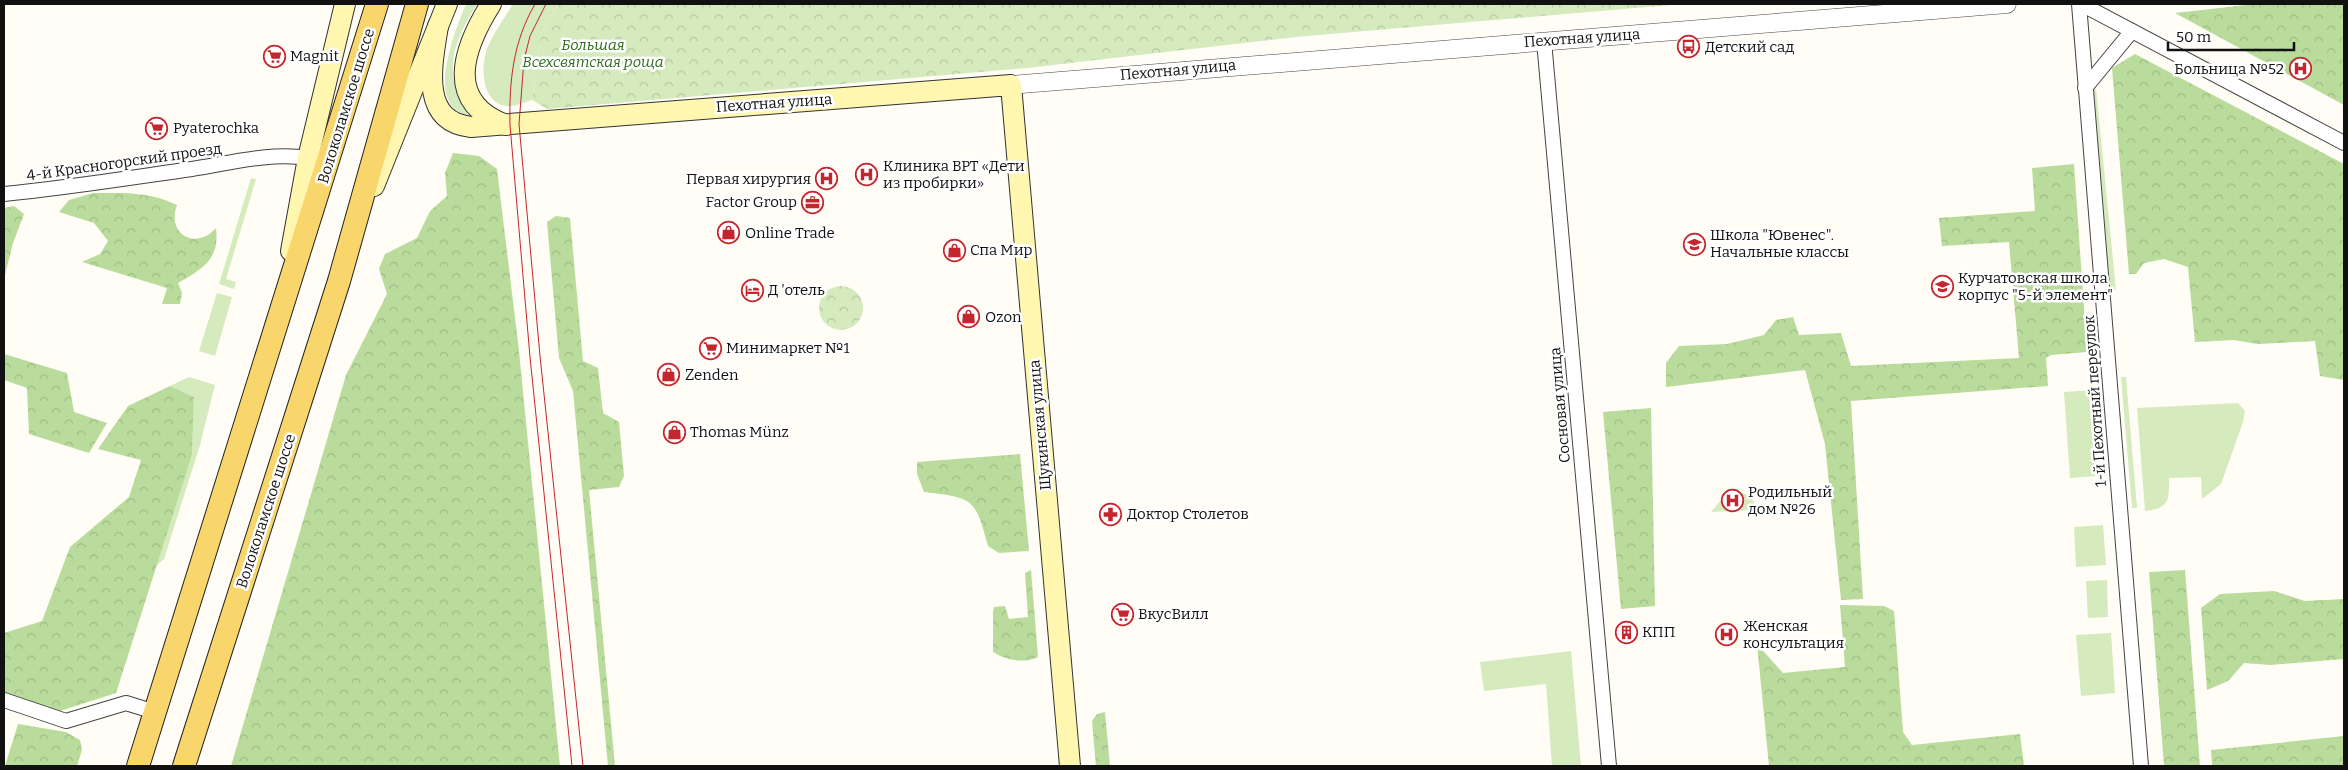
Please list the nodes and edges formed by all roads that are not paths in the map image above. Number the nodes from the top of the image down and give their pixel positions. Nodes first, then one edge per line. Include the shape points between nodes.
1 (345, 4) edge
2 (377, 4) edge
3 (417, 4) edge
4 (447, 4) edge
5 (491, 4) edge
6 (2007, 4) edge
7 (2080, 4) edge
8 (438, 26) junction
9 (2132, 31) junction
10 (1544, 41) junction
11 (1011, 85) junction
12 (2085, 88) junction
13 (506, 125) junction
14 (2344, 143) edge
15 (308, 158) junction
16 (4, 194) edge
17 (347, 256) junction
18 (278, 323) junction
19 (4, 700) edge
20 (153, 718) junction
21 (133, 766) edge
22 (138, 766) edge
23 (184, 766) edge
24 (1070, 766) edge
25 (1609, 766) edge
26 (2141, 766) edge

1 - 15 main road, Волоколамское шоссе
2 - 18 main road, Волоколамское шоссе
3 - 17 main road, Волоколамское шоссе
4 - 8 main road, Волоколамское шоссе
5 - 13 main road via 477,25 466,53 464,75 479,110 490,119
6 - 10 street, Пехотная улица
7 - 9 street
7 - 12 street, 1-й Пехотный переулок
8 - 13 main road, Пехотная улица via 432,68 433,92 438,107 457,126
8 - 17 main road, Волоколамское шоссе
9 - 12 street
9 - 14 street
10 - 11 street, Пехотная улица
10 - 25 street, Сосновая улица
11 - 13 main road, Пехотная улица
11 - 24 main road, Щукинская улица
12 - 26 street, 1-й Пехотный переулок
15 - 16 street, 4-й Красногорский проезд via 292,156 249,160 74,187
15 - 18 main road, Волоколамское шоссе
17 - 23 main road, Волоколамское шоссе
18 - 20 main road, Волоколамское шоссе
19 - 20 street via 66,721 126,703
20 - 21 main road
20 - 22 main road, Волоколамское шоссе

